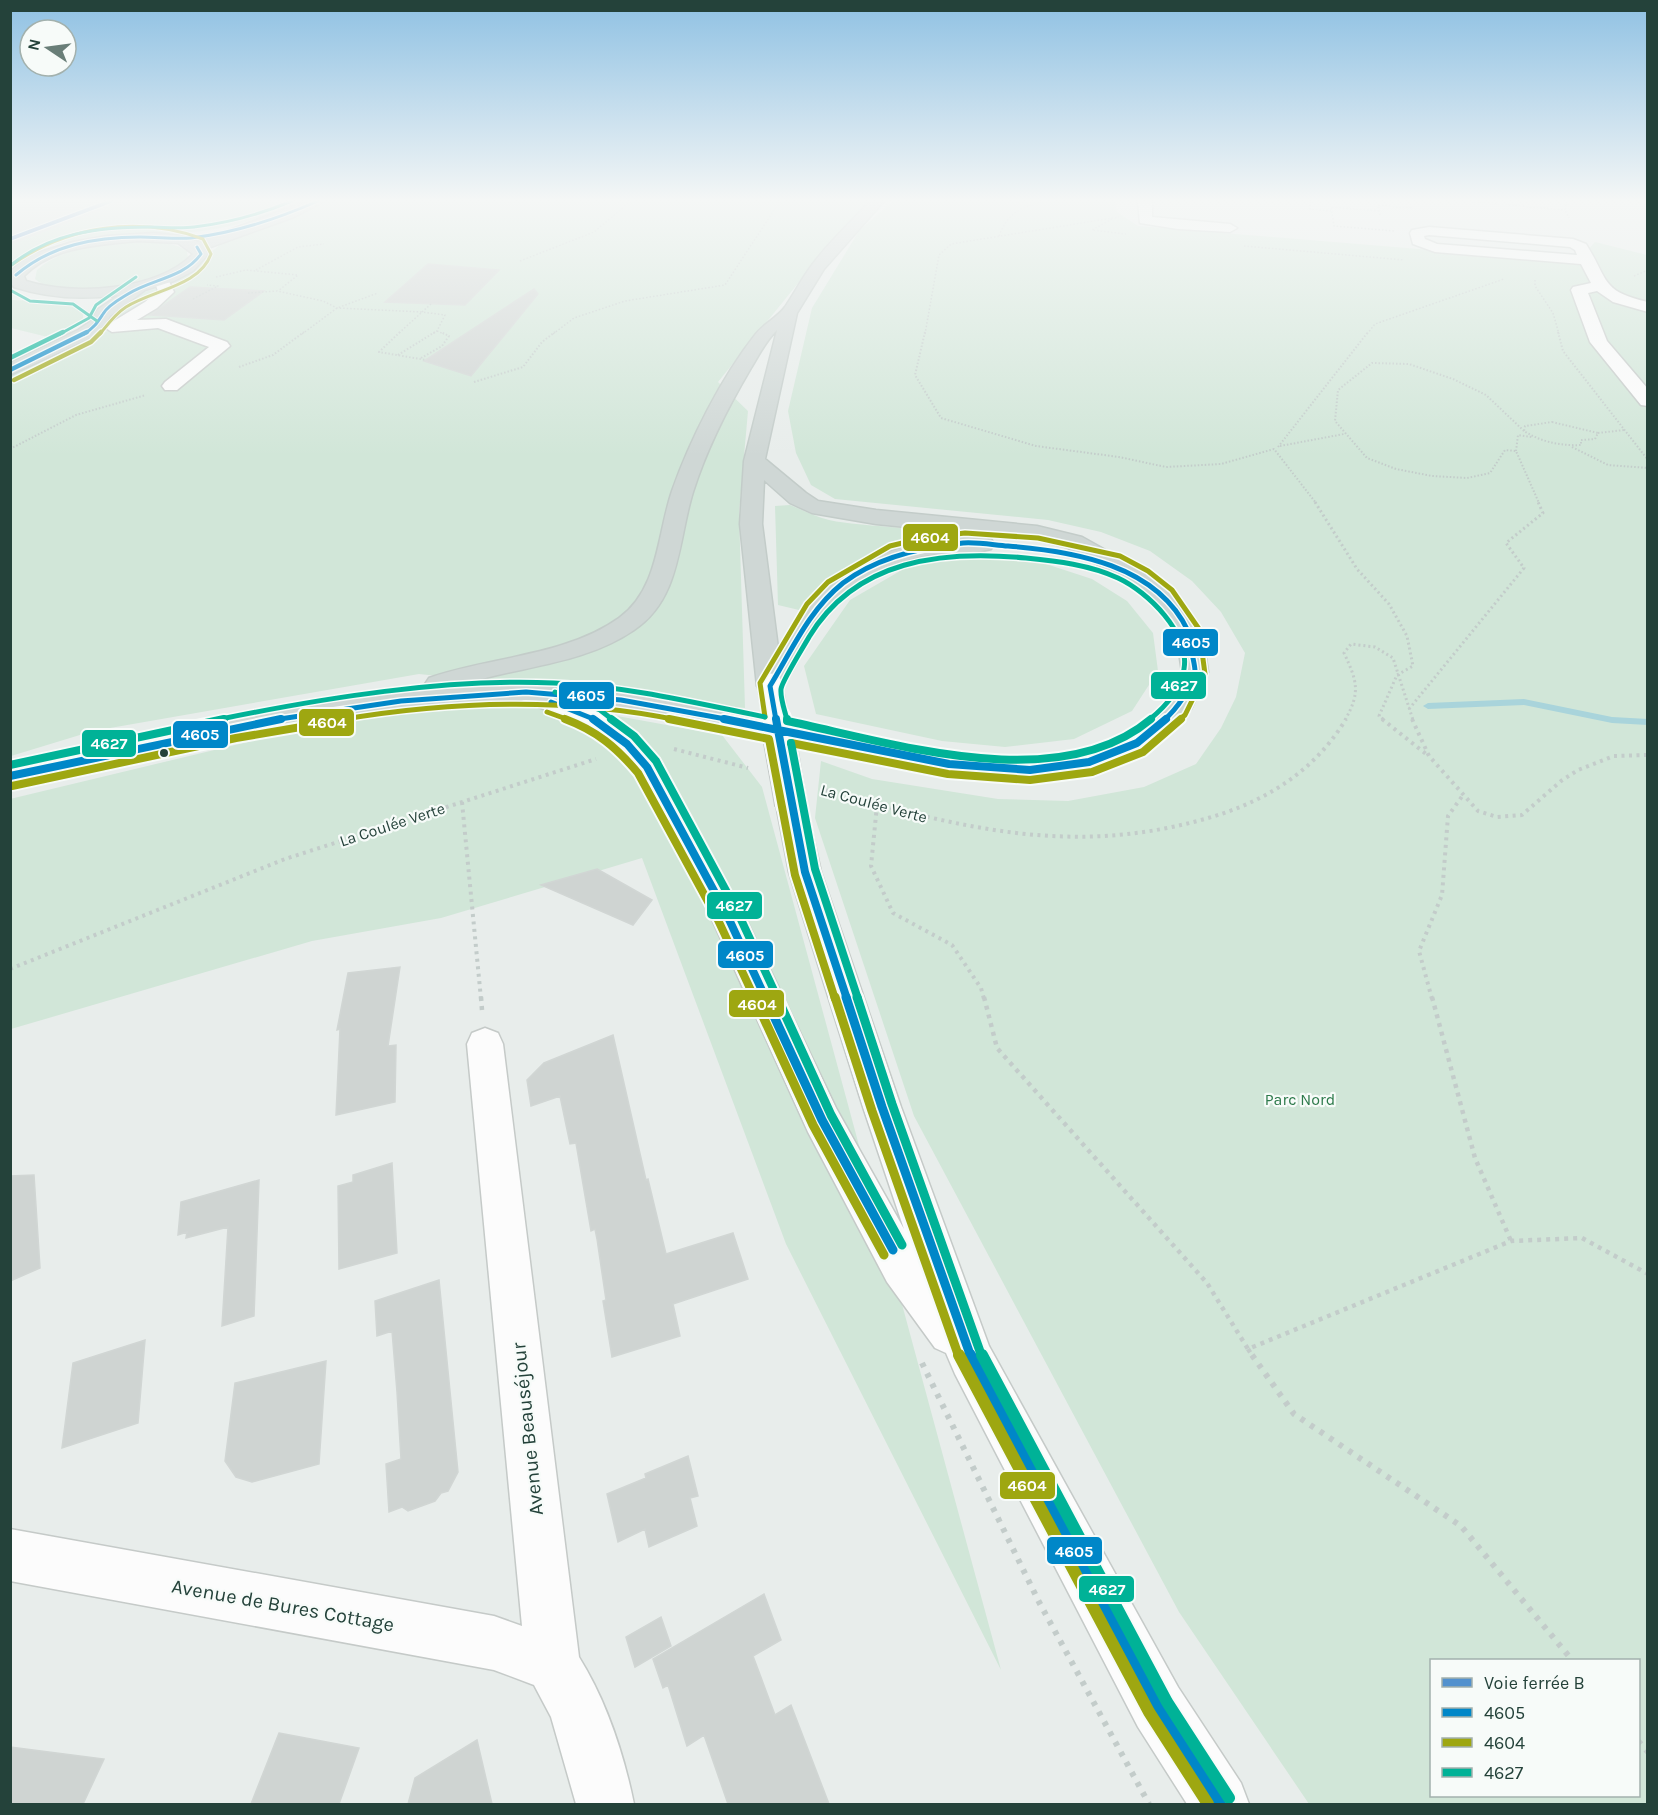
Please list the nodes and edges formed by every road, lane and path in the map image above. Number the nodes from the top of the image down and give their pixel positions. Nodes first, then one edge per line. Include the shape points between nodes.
1 (22, 286) edge
2 (139, 286) edge
3 (143, 286) edge
4 (164, 286) edge
5 (216, 286) edge
6 (284, 286) edge
7 (721, 286) edge
8 (806, 286) edge
9 (933, 286) edge
10 (1484, 286) edge
11 (1599, 286) joint
12 (33, 291) junction
13 (277, 291) junction
14 (10, 292) edge
15 (248, 293) dead end
16 (77, 294) junction
17 (190, 300) dead end
18 (431, 304) dead end
19 (1647, 307) edge
20 (422, 312) junction
21 (789, 313) junction
22 (108, 320) junction
23 (437, 331) junction
24 (398, 355) junction
25 (420, 359) junction
26 (426, 360) dead end
27 (10, 370) edge
28 (474, 381) dead end
29 (171, 387) dead end
30 (1647, 401) edge
31 (1624, 430) dead end
32 (1524, 431) junction
33 (1598, 433) junction
34 (1344, 434) junction
35 (1532, 437) junction
36 (1571, 446) junction
37 (1278, 447) junction
38 (1274, 449) junction
39 (1516, 451) junction
40 (754, 461) junction
41 (1647, 468) edge
42 (1117, 566) junction
43 (1397, 675) junction
44 (770, 686) junction
45 (526, 692) junction
46 (398, 700) junction
47 (1408, 710) junction
48 (627, 744) junction
49 (1647, 755) edge
50 (1429, 756) junction
51 (754, 769) dead end
52 (10, 777) edge
53 (1463, 795) junction
54 (803, 796) junction
55 (462, 802) junction
56 (877, 806) junction
57 (10, 969) edge
58 (486, 1044) joint
59 (1511, 1241) junction
60 (1647, 1274) edge
61 (1248, 1349) junction
62 (971, 1358) junction
63 (10, 1555) edge
64 (1571, 1659) edge
65 (553, 1665) junction
66 (605, 1804) edge
67 (1220, 1804) edge

1 - 12 main road
2 - 16 main road
3 - 22 main road
4 - 22 street via 166,292 151,305
5 - 17 path
6 - 13 path
7 - 28 path via 625,301 574,318 542,342 523,367
8 - 21 main road
9 - 38 path via 915,375 941,418 1036,446 1166,467 1221,464
10 - 37 path via 1375,324
11 - 19 street via 1605,293
11 - 30 street via 1579,290 1599,342
12 - 14 main road
12 - 16 main road
13 - 15 path
13 - 20 path via 337,308
16 - 22 main road
18 - 20 path
20 - 23 path via 446,315
20 - 24 path via 379,352
21 - 40 main road
21 - 46 main road via 765,331 723,399 698,450 681,496 665,570 646,608 607,638 572,652 457,676
22 - 27 main road
22 - 29 street via 160,323 221,346
23 - 24 path
23 - 25 path via 449,336 442,346
24 - 25 path
25 - 26 path
31 - 33 path
32 - 33 path via 1524,426 1544,422
32 - 34 path via 1486,395 1453,379 1409,364 1371,363 1338,390 1335,421
32 - 35 path
33 - 36 path via 1595,439
34 - 37 path
34 - 39 path via 1366,458 1432,477 1467,478 1490,473 1505,450
35 - 36 path
35 - 39 path via 1518,435
36 - 41 path via 1608,465
37 - 38 path
38 - 43 path via 1311,494 1357,569 1389,604 1407,636 1413,666
39 - 47 path via 1543,513 1506,543 1524,568
40 - 42 main road via 812,506 876,517 1037,533 1074,542
40 - 44 main road via 751,524
42 - 44 main road via 1037,548 992,544 964,543 894,556 835,590 816,611
42 - 45 main road via 1165,598 1189,632 1195,672 1177,709 1137,743 1089,762 1030,770 949,764 658,706
43 - 47 path
43 - 50 path via 1379,716
43 - 56 path, La Coulée Verte via 1393,658 1375,647 1352,644 1344,653 1357,692 1328,748 1278,789 1175,830 1118,838 1050,839 988,831
44 - 54 street, bridge
45 - 46 main road
45 - 48 street via 594,719
46 - 52 main road via 234,728
47 - 50 path
48 - 51 path via 651,744
48 - 55 path, La Coulée Verte via 607,756
48 - 62 street via 647,767 727,915 822,1120 902,1267
49 - 53 path via 1614,756 1578,770 1522,814 1497,817 1478,811
50 - 53 path
53 - 59 path via 1448,816 1442,895 1419,951 1475,1158
54 - 56 path, La Coulée Verte
54 - 62 street via 809,884 882,1107
55 - 57 path, La Coulée Verte via 285,859
55 - 58 path
56 - 61 path via 871,866 893,913 952,945 981,988 997,1048 1207,1283
58 - 65 street, Avenue Beauséjour
59 - 60 path via 1582,1238
59 - 61 path
61 - 64 path via 1294,1414 1461,1526
62 - 67 street via 1158,1707
63 - 65 street, Avenue de Bures Cottage via 494,1643
65 - 66 street, Avenue Beauséjour via 570,1692 583,1725

